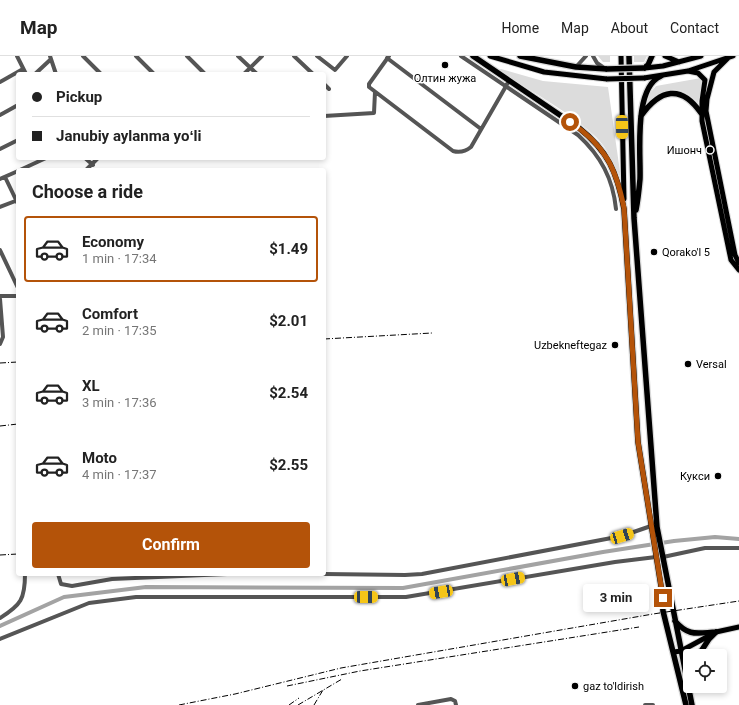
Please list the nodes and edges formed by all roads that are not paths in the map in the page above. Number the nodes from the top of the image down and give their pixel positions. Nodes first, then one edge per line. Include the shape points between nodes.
1 (17, 56) edge
2 (83, 56) edge
3 (136, 56) edge
4 (187, 56) edge
5 (238, 56) edge
6 (262, 56) edge
7 (294, 56) edge
8 (303, 56) edge
9 (317, 56) edge
10 (347, 56) edge
11 (461, 56) edge
12 (473, 56) edge
13 (490, 56) edge
14 (520, 56) edge
15 (586, 56) edge
16 (593, 56) edge
17 (621, 56) edge
18 (629, 56) edge
19 (652, 56) edge
20 (665, 56) edge
21 (701, 56) edge
22 (388, 57) edge
23 (730, 57) edge
24 (50, 58) edge
25 (299, 61) junction
26 (680, 62) junction
27 (576, 67) junction
28 (251, 68) junction
29 (644, 68) junction
30 (23, 69) junction
31 (607, 69) junction
32 (688, 71) junction
33 (18, 72) edge
34 (25, 72) edge
35 (36, 72) edge
36 (55, 72) edge
37 (99, 72) edge
38 (152, 72) edge
39 (203, 72) edge
40 (246, 72) edge
41 (254, 72) edge
42 (311, 72) edge
43 (16, 73) edge
44 (661, 76) junction
45 (705, 79) junction
46 (712, 80) junction
47 (0, 82) edge
48 (508, 83) junction
49 (326, 86) edge
50 (329, 89) dead end
51 (375, 92) junction
52 (16, 106) edge
53 (701, 113) junction
54 (0, 115) edge
55 (326, 116) edge
56 (641, 116) junction
57 (705, 121) junction
58 (482, 129) junction
59 (16, 141) edge
60 (0, 149) edge
61 (42, 160) edge
62 (87, 160) edge
63 (97, 160) edge
64 (93, 165) junction
65 (24, 168) edge
66 (89, 168) edge
67 (16, 172) edge
68 (5, 177) junction
69 (0, 179) edge
70 (16, 199) edge
71 (16, 201) edge
72 (0, 207) edge
73 (624, 208) junction
74 (616, 210) dead end
75 (725, 217) junction
76 (634, 218) junction
77 (0, 250) edge
78 (739, 263) edge
79 (739, 270) edge
80 (16, 284) edge
81 (16, 296) edge
82 (0, 297) edge
83 (0, 310) edge
84 (0, 344) edge
85 (653, 527) junction
86 (739, 548) edge
87 (662, 555) junction
88 (656, 556) junction
89 (326, 574) edge
90 (25, 576) edge
91 (59, 576) edge
92 (181, 576) edge
93 (0, 618) edge
94 (675, 622) junction
95 (739, 627) edge
96 (716, 632) junction
97 (0, 639) edge
98 (703, 649) edge
99 (681, 650) junction
100 (674, 652) junction
101 (683, 660) edge
102 (690, 693) edge
103 (418, 705) edge
104 (456, 705) edge
105 (645, 705) edge
106 (653, 705) edge
107 (686, 705) edge
108 (692, 705) edge

1 - 30 street
2 - 37 street
3 - 38 street
4 - 39 street
5 - 28 street
6 - 28 street
7 - 25 street
8 - 25 street
9 - 10 street via 335,70
11 - 48 street
12 - 48 highway
13 - 44 main road, bridge via 544,72 607,79
14 - 27 highway
15 - 27 street
16 - 31 street via 597,63
17 - 73 main road
18 - 76 highway
19 - 29 highway
20 - 26 main road
21 - 26 main road
22 - 51 street via 368,84
22 - 58 street
23 - 32 main road
23 - 46 main road via 716,69
24 - 35 street
24 - 36 street
25 - 42 street
26 - 29 main road
27 - 31 highway
28 - 40 street
28 - 41 street
29 - 31 highway, bridge
30 - 33 street
30 - 34 street
32 - 44 main road
32 - 45 main road via 698,73
43 - 47 street
44 - 56 highway via 651,84 646,93
45 - 46 main road via 709,76
45 - 53 main road
46 - 57 main road
48 - 58 street
48 - 73 highway via 594,140 615,172
48 - 74 street via 591,146 608,173 615,195
49 - 50 street
51 - 55 street via 374,114
51 - 58 street via 453,151 468,150
52 - 54 street
53 - 56 highway via 687,96 677,93 656,100
53 - 57 main road
56 - 76 highway via 639,194
57 - 75 main road
59 - 60 street
61 - 65 street
62 - 64 street
63 - 64 street
64 - 66 street
67 - 68 street
68 - 69 street
68 - 70 street
71 - 72 street
73 - 85 highway via 638,442
75 - 78 main road
75 - 79 main road via 731,260
76 - 85 highway
77 - 80 street
81 - 82 street
82 - 83 street
83 - 84 street via 3,337
85 - 87 highway
85 - 88 highway
85 - 89 street via 622,536 422,574
86 - 87 street via 705,548
87 - 94 highway
88 - 97 street via 406,597 136,597 89,603
88 - 100 highway via 663,611
90 - 93 street via 21,602
91 - 92 street via 61,584 72,586 112,579
94 - 96 highway via 683,630 691,633
94 - 99 highway
95 - 96 main road
96 - 98 highway
96 - 99 main road
99 - 100 main road
99 - 101 highway
100 - 107 highway
102 - 108 highway
103 - 104 street via 451,699
105 - 106 street

